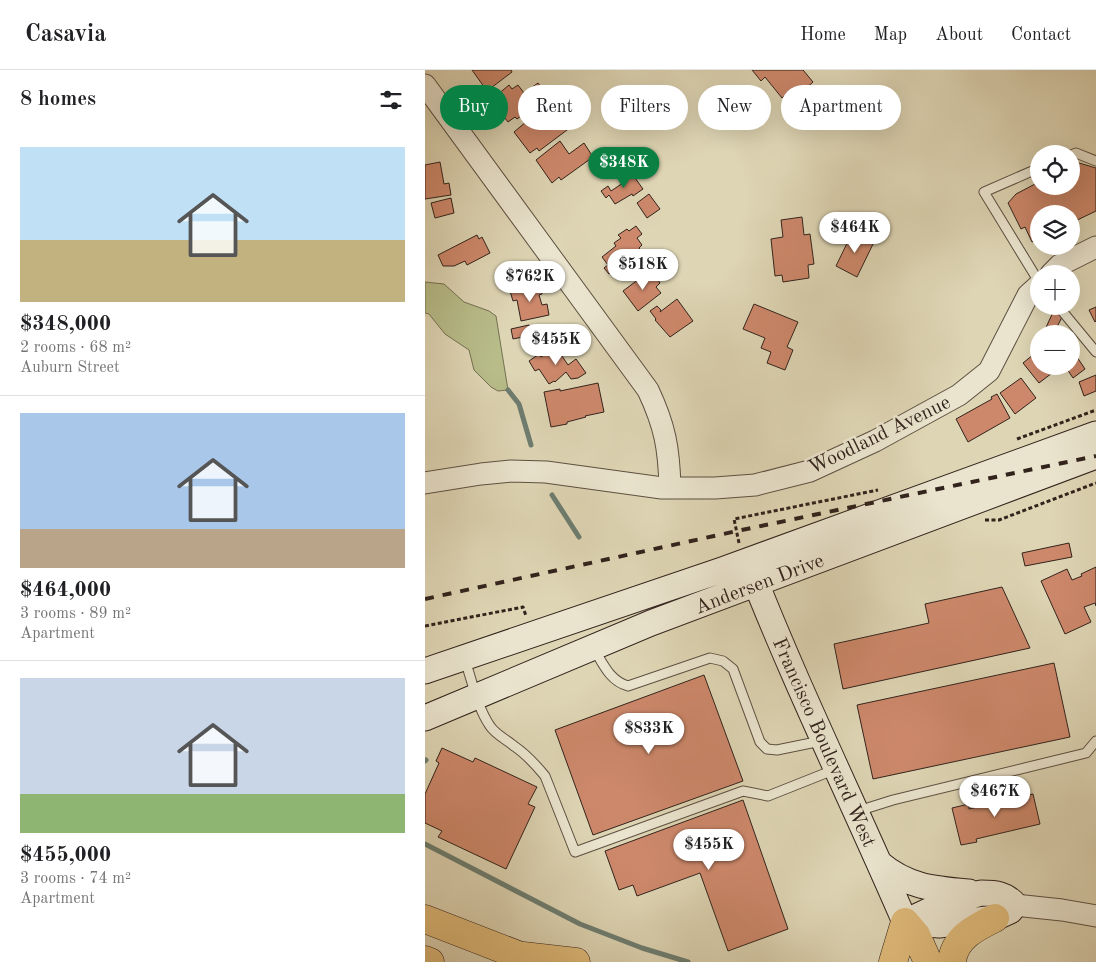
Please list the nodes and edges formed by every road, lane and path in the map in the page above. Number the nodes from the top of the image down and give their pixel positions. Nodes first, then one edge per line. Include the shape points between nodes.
1 (425, 85) edge
2 (1080, 155) edge
3 (1096, 161) edge
4 (1030, 172) edge
5 (1096, 247) edge
6 (1060, 265) edge
7 (1030, 269) edge
8 (1030, 293) edge
9 (1065, 315) edge
10 (1096, 352) edge
11 (1096, 410) edge
12 (1096, 434) edge
13 (1017, 440) dead end
14 (1096, 456) edge
15 (425, 483) edge
16 (1096, 483) edge
17 (670, 488) junction
18 (886, 488) dead end
19 (999, 520) dead end
20 (748, 564) junction
21 (425, 626) edge
22 (532, 635) junction
23 (593, 648) junction
24 (464, 658) junction
25 (425, 671) edge
26 (477, 697) junction
27 (425, 718) edge
28 (824, 740) junction
29 (1096, 741) edge
30 (836, 769) junction
31 (856, 812) junction
32 (879, 863) junction
33 (981, 893) junction
34 (1005, 912) junction
35 (1096, 916) edge
36 (425, 919) edge
37 (905, 922) junction
38 (529, 959) edge
39 (425, 960) edge
40 (430, 962) edge
41 (576, 962) edge
42 (893, 962) edge
43 (929, 962) edge
44 (952, 962) edge

1 - 17 street via 648,390 661,416 669,454
2 - 3 lane
4 - 7 lane via 984,192
5 - 6 street
8 - 17 street, Woodland Avenue via 989,371 959,395 892,432 810,471 755,485
9 - 10 lane
11 - 13 path
12 - 20 main road, Andersen Drive
14 - 20 main road, Andersen Drive
15 - 17 street, Woodland Avenue via 481,474 546,472
16 - 19 path
18 - 20 path via 734,519
20 - 22 main road, Andersen Drive
20 - 23 main road, Andersen Drive via 651,623
20 - 28 main road, Francisco Boulevard West
21 - 22 path via 523,607
22 - 24 main road, Andersen Drive
23 - 26 main road, Andersen Drive
23 - 28 lane via 609,674 628,686 710,658 723,661 733,669 760,742 767,749 777,750
24 - 25 main road, Andersen Drive
24 - 26 lane
26 - 27 main road, Andersen Drive
26 - 30 lane via 489,726 530,759 545,776 575,852 743,791 768,796
28 - 30 main road, Francisco Boulevard West
29 - 31 lane via 1086,753
30 - 31 main road, Francisco Boulevard West
31 - 32 main road, Francisco Boulevard West
32 - 33 main road via 897,876 924,887
32 - 37 main road, Francisco Boulevard West
33 - 34 main road via 1003,895 1011,900
33 - 37 main road via 941,905
34 - 35 street via 1054,909
34 - 37 main road via 939,925
34 - 44 highway via 971,931 959,942
36 - 38 highway
37 - 42 highway
37 - 43 highway via 916,935
38 - 41 highway
39 - 40 highway

